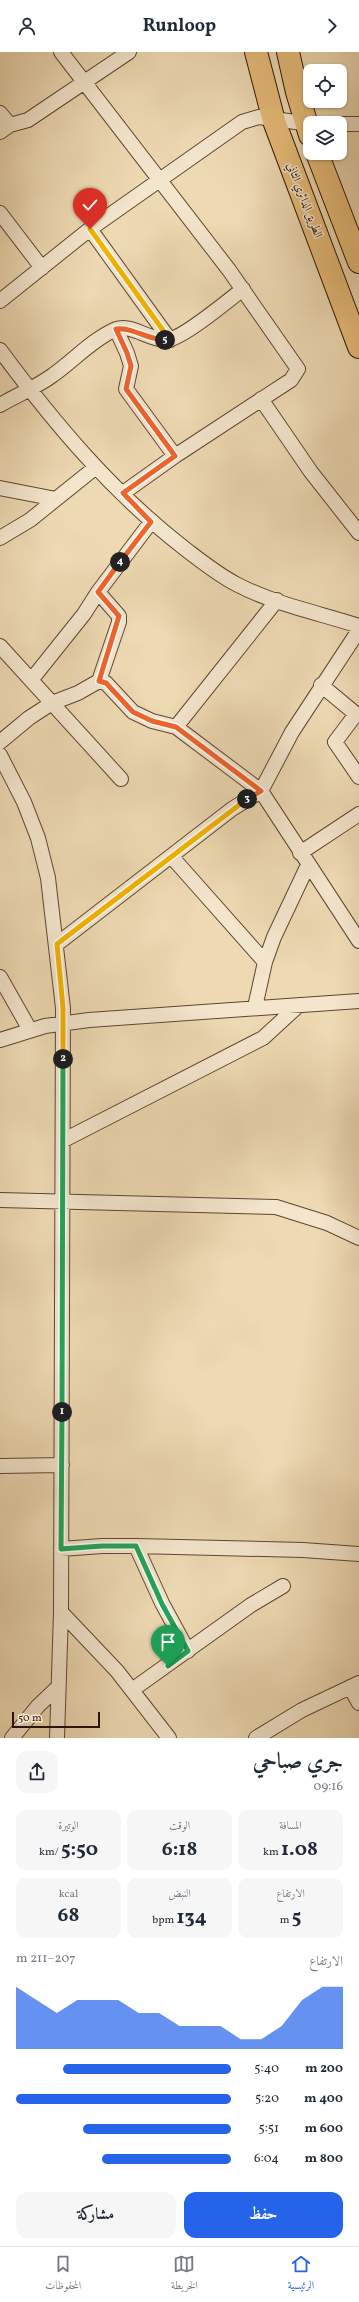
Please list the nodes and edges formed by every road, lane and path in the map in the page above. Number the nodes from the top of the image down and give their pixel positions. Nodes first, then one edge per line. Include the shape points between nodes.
1 (61, 52) edge
2 (129, 52) edge
3 (256, 52) edge
4 (288, 52) edge
5 (84, 83) junction
6 (0, 112) edge
7 (305, 116) edge
8 (274, 121) junction
9 (347, 124) edge
10 (359, 124) edge
11 (303, 127) edge
12 (5, 129) edge
13 (320, 160) edge
14 (160, 181) junction
15 (0, 213) edge
16 (90, 229) junction
17 (359, 262) edge
18 (42, 268) junction
19 (243, 290) junction
20 (0, 301) edge
21 (116, 329) junction
22 (170, 340) junction
23 (359, 347) edge
24 (0, 350) edge
25 (29, 388) junction
26 (260, 399) junction
27 (0, 405) edge
28 (175, 456) junction
29 (96, 467) junction
30 (0, 488) edge
31 (123, 493) junction
32 (56, 499) junction
33 (151, 522) junction
34 (359, 533) edge
35 (0, 538) edge
36 (98, 592) junction
37 (277, 600) junction
38 (359, 626) edge
39 (359, 630) edge
40 (0, 646) edge
41 (32, 679) junction
42 (99, 681) junction
43 (322, 685) junction
44 (52, 703) junction
45 (176, 727) junction
46 (0, 742) edge
47 (0, 755) edge
48 (359, 778) edge
49 (121, 779) dead end
50 (261, 791) junction
51 (359, 814) edge
52 (171, 856) junction
53 (304, 859) junction
54 (359, 941) edge
55 (57, 944) junction
56 (265, 962) junction
57 (0, 977) edge
58 (359, 1001) edge
59 (299, 1005) junction
60 (256, 1007) junction
61 (63, 1024) junction
62 (30, 1030) junction
63 (0, 1040) edge
64 (64, 1140) junction
65 (0, 1200) edge
66 (64, 1201) junction
67 (359, 1238) edge
68 (0, 1466) edge
69 (62, 1466) junction
70 (136, 1546) junction
71 (61, 1549) junction
72 (359, 1554) edge
73 (283, 1586) dead end
74 (61, 1612) junction
75 (188, 1651) junction
76 (354, 1685) edge
77 (58, 1687) junction
78 (132, 1690) junction
79 (359, 1703) edge
80 (275, 1733) edge
81 (12, 1738) edge
82 (57, 1738) edge
83 (169, 1738) edge
84 (256, 1738) edge

1 - 5 street
2 - 5 street
3 - 8 main road, الطريق الدائري الثاني
4 - 7 main road
5 - 12 street via 28,120
5 - 14 street
6 - 12 street
8 - 11 street
8 - 14 street via 259,117 242,122
8 - 23 main road, الطريق الدائري الثاني
9 - 10 street
13 - 17 main road
14 - 16 street
14 - 19 street
15 - 18 street
16 - 18 street
16 - 22 street
18 - 20 street
19 - 22 street
19 - 26 street via 298,369 291,380
21 - 22 street via 130,330 158,340
21 - 25 street via 99,338 51,376
21 - 28 street via 131,366 126,389
24 - 25 street
25 - 27 street
25 - 29 street
26 - 28 street
26 - 34 street via 310,472
28 - 31 street
29 - 31 street via 105,479
29 - 32 street
30 - 32 street
31 - 33 street
32 - 35 street
33 - 36 street
33 - 37 street via 212,570 237,585
36 - 41 street via 84,614
36 - 42 street via 119,616
37 - 38 street
37 - 45 street
39 - 43 street
40 - 41 street
41 - 44 street
42 - 44 street
42 - 45 street via 106,683 133,712 152,721
43 - 48 street via 356,714 335,742
43 - 50 street via 292,732
44 - 46 street
44 - 49 street
45 - 50 street
47 - 55 street via 24,802 38,838 48,878
50 - 52 street via 232,809
50 - 53 street
51 - 53 street
52 - 55 street
52 - 56 street
53 - 54 street
53 - 56 street
55 - 61 street
56 - 60 street
57 - 62 street
58 - 59 street
59 - 60 street
59 - 64 street via 263,1038
60 - 61 street
61 - 62 street
61 - 64 street
62 - 63 street
64 - 66 street
65 - 66 street
66 - 67 street via 276,1207 327,1223
66 - 69 street
68 - 69 street
69 - 71 street
70 - 71 street
70 - 72 street
70 - 75 street via 162,1604
71 - 74 street
73 - 75 street via 251,1604
74 - 77 street
74 - 78 street
75 - 78 street
76 - 79 street
76 - 80 street via 302,1710
77 - 81 street via 38,1706
77 - 82 street
78 - 83 street
80 - 84 street

